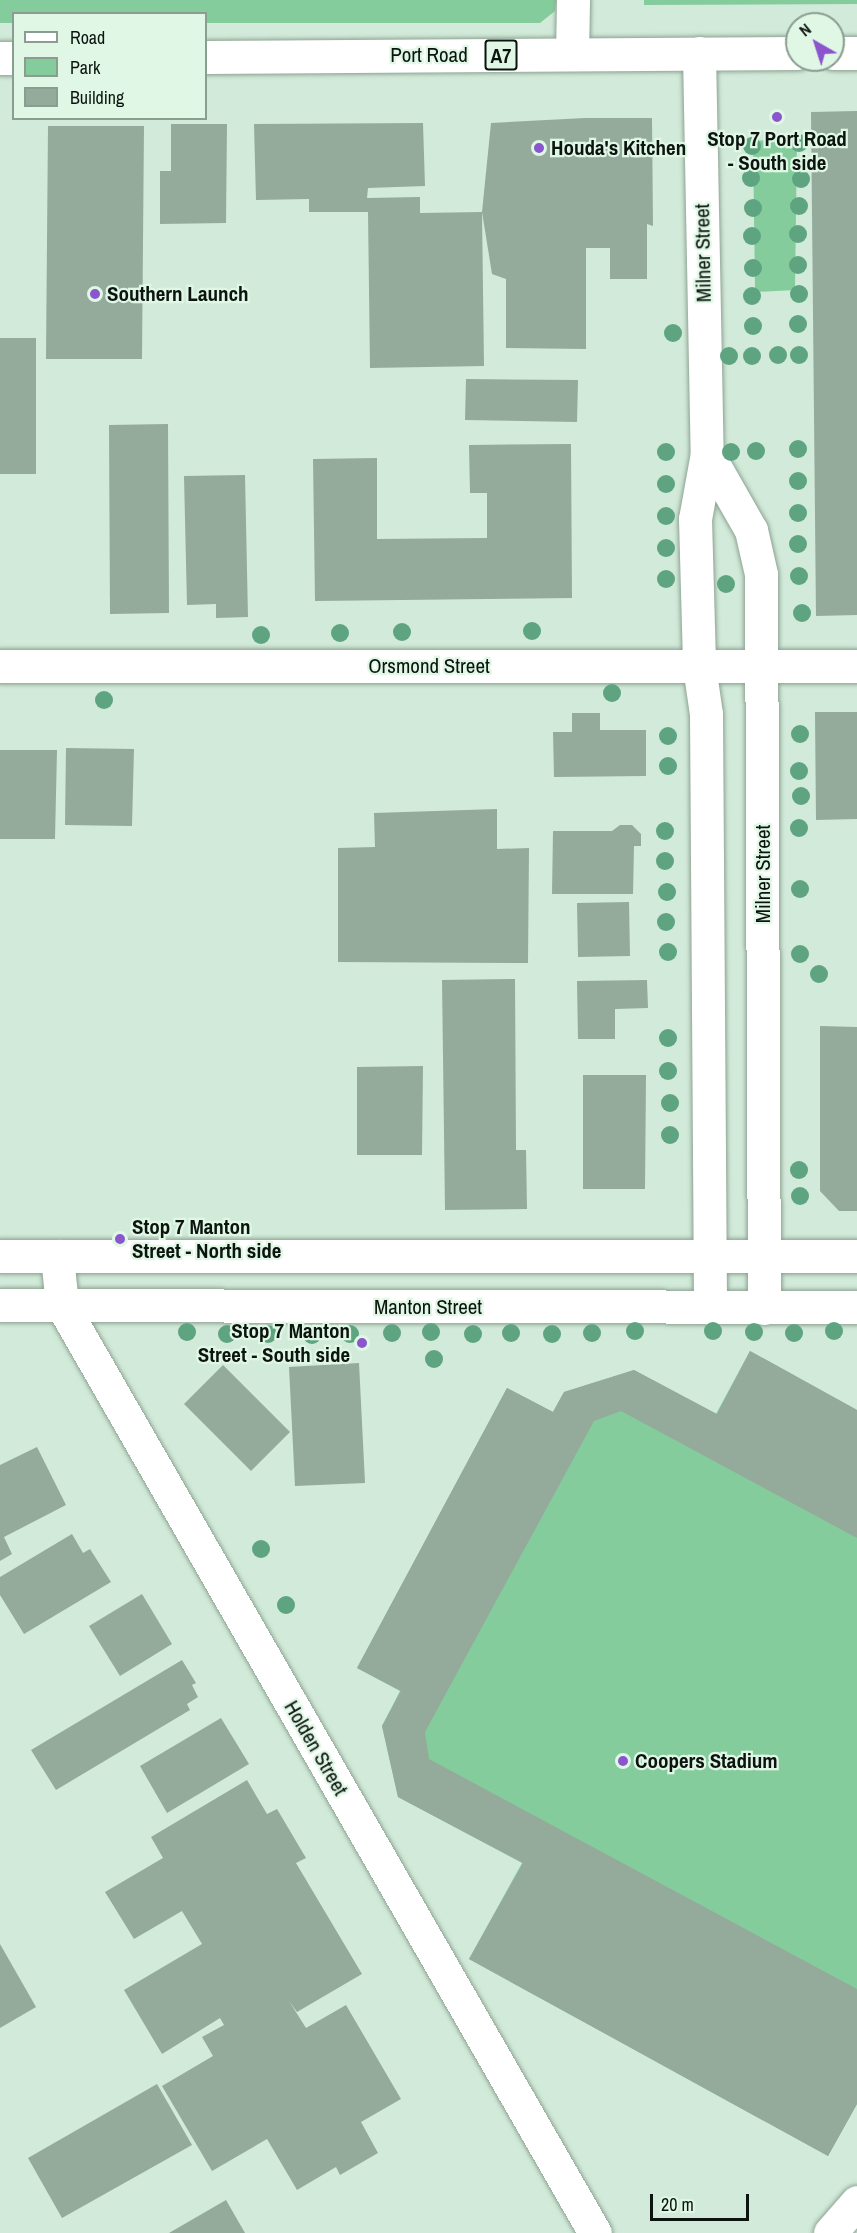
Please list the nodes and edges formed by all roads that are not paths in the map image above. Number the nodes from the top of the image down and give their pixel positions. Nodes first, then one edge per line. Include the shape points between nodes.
1 (573, 0) edge
2 (699, 53) junction
3 (785, 53) edge
4 (572, 54) junction
5 (207, 57) edge
6 (707, 453) junction
7 (0, 666) edge
8 (699, 666) junction
9 (762, 666) junction
10 (857, 666) edge
11 (0, 1256) edge
12 (57, 1256) junction
13 (709, 1256) junction
14 (764, 1256) junction
15 (857, 1256) edge
16 (0, 1305) edge
17 (62, 1305) junction
18 (857, 1307) edge
19 (710, 1308) junction
20 (764, 1308) junction
21 (857, 2202) edge
22 (595, 2233) edge
23 (830, 2233) edge

1 - 4 main road
2 - 3 main road, Port Road / A7
2 - 4 main road, Port Road / A7
2 - 6 main road, Milner Street
4 - 5 main road, Port Road / A7
6 - 8 main road, Milner Street via 695,519
6 - 9 main road, Milner Street via 751,530 761,574
7 - 8 main road, Orsmond Street
8 - 9 main road, Orsmond Street
8 - 13 main road, Milner Street via 706,714
9 - 10 main road, Orsmond Street
9 - 14 main road, Milner Street
11 - 12 main road
12 - 13 main road
12 - 17 main road, Holden Street
13 - 14 main road
13 - 19 main road, Milner Street
14 - 15 main road
14 - 20 main road, Milner Street
16 - 17 main road, Manton Street
17 - 19 main road, Manton Street
17 - 22 main road, Holden Street
18 - 20 main road, Manton Street
19 - 20 main road, Manton Street
21 - 23 main road

